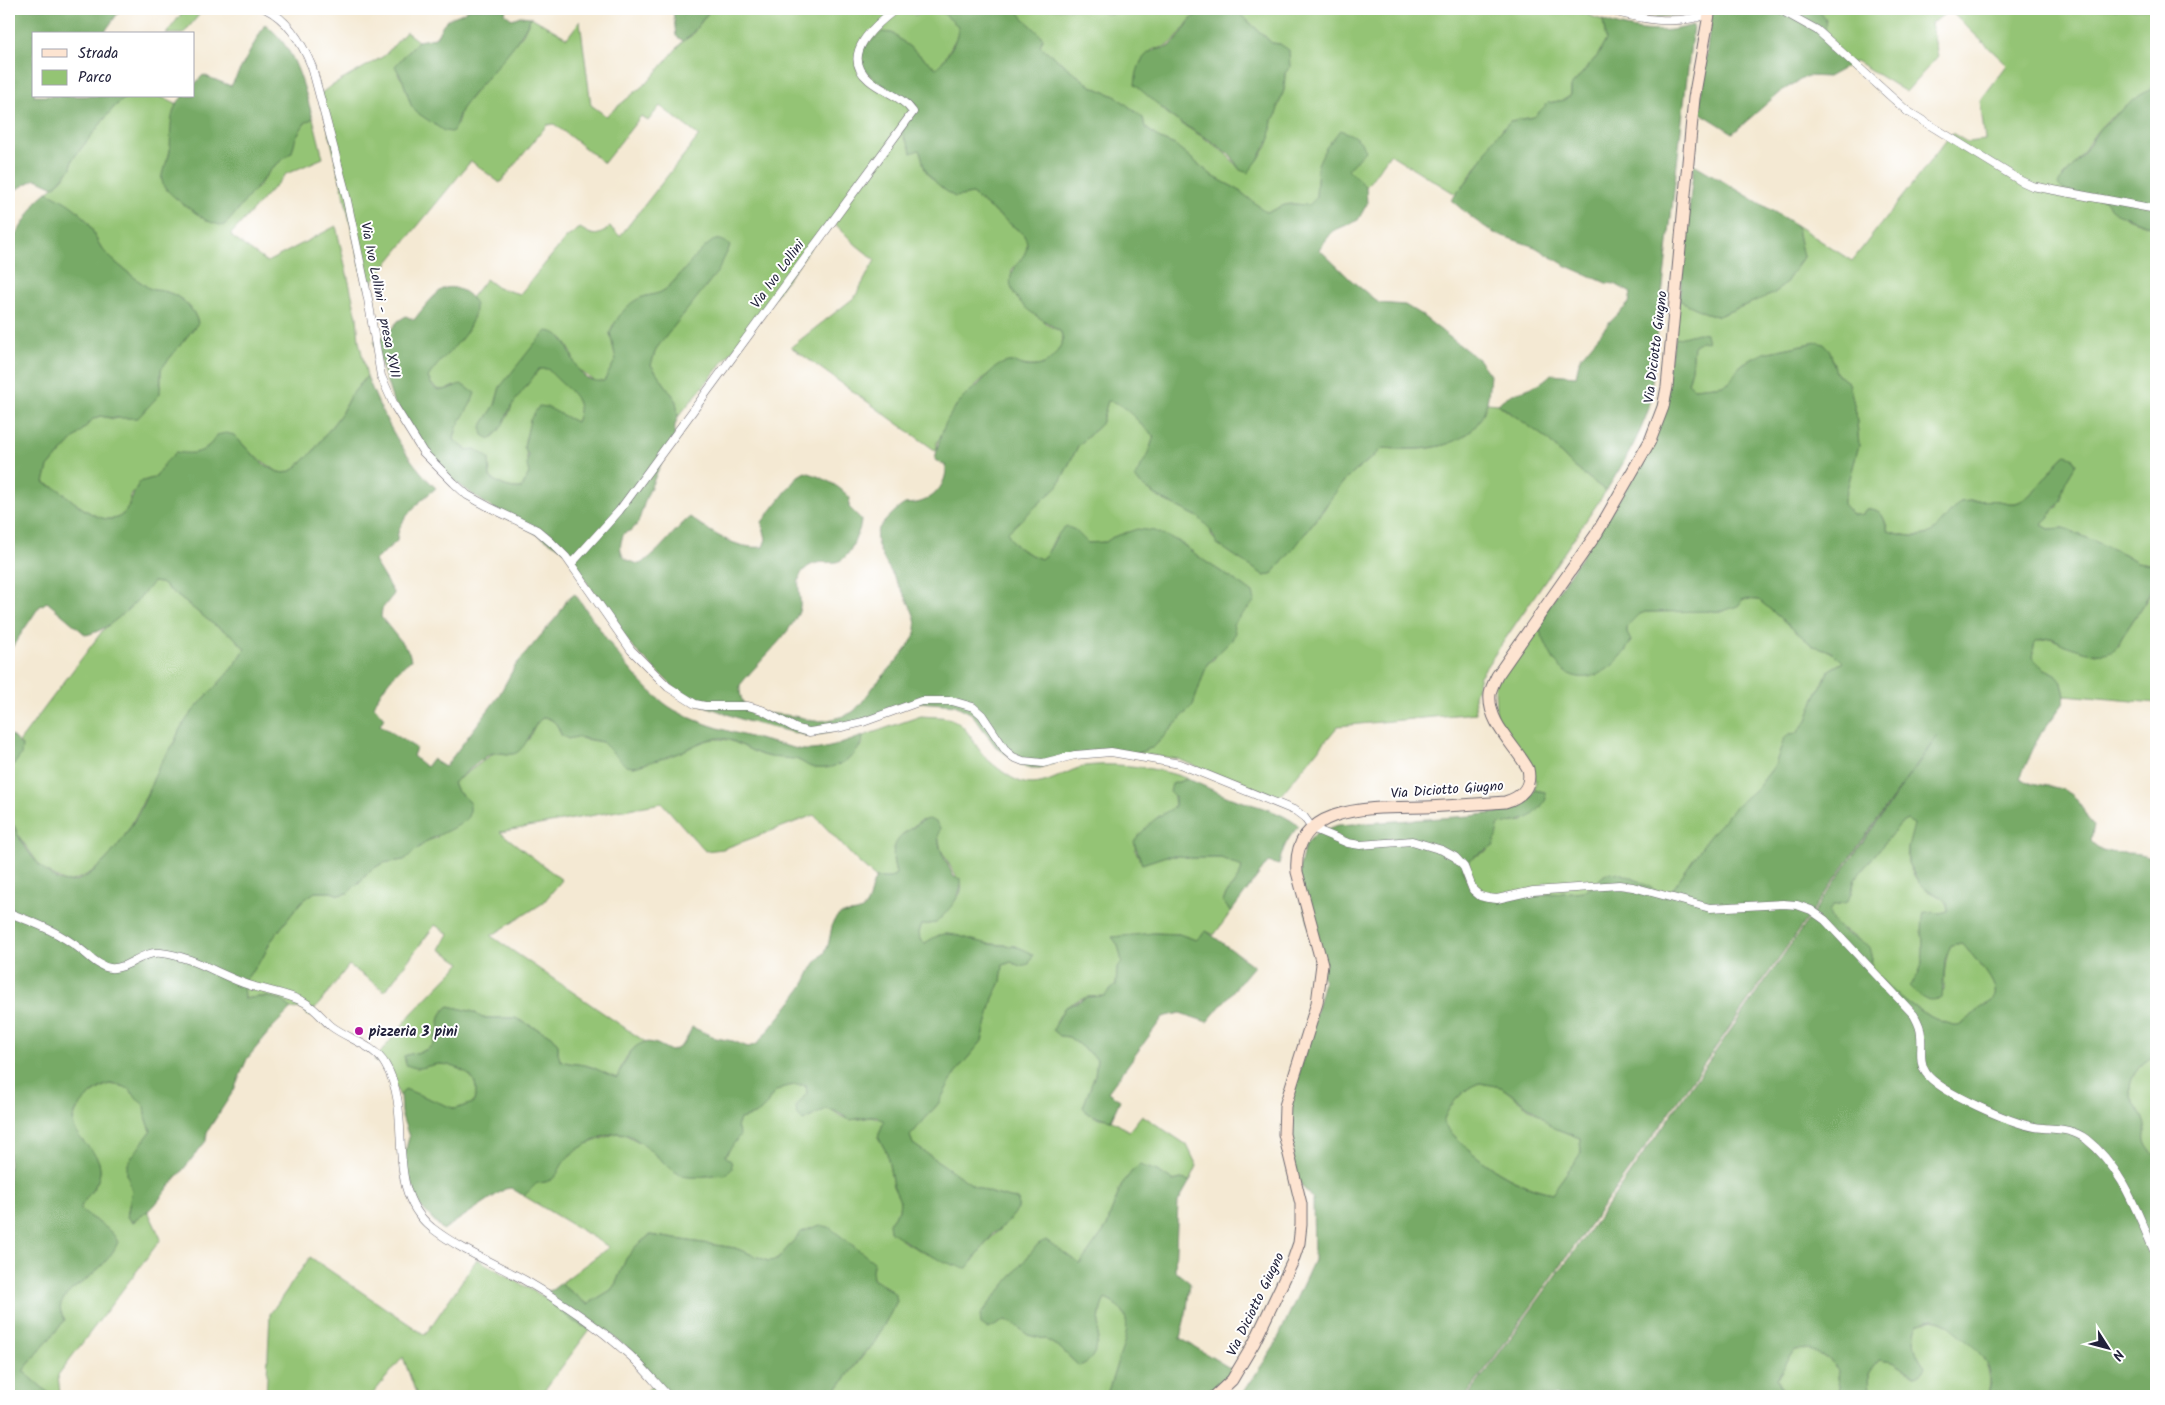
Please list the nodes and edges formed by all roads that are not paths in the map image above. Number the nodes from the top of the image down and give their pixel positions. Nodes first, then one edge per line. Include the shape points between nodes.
1 (266, 9) edge
2 (896, 9) edge
3 (1604, 9) edge
4 (1779, 9) edge
5 (1709, 11) edge
6 (2156, 208) edge
7 (571, 564) junction
8 (1312, 828) junction
9 (9, 913) edge
10 (2156, 1255) edge
11 (668, 1396) edge
12 (1215, 1396) edge

1 - 7 street, Via Ivo Lollini - presa XVII via 288,28 306,52 312,67 345,191 381,376 395,407 423,452 454,484 467,495 537,530
2 - 7 street, Via Ivo Lollini via 878,22 865,38 857,60 859,69 869,80 907,104 913,112 619,511
3 - 5 street via 1666,21 1686,20
4 - 6 street via 1817,30 1907,111 2021,181 2043,188
5 - 8 main road, Via Diciotto Giugno via 1694,98 1668,387 1663,407 1650,440 1597,533 1497,676 1490,693 1494,718 1528,769 1530,779 1527,788 1515,799 1505,802 1349,810 1322,820
7 - 8 street, Via Ivo Lollini - presa XVII via 631,650 668,688 695,704 748,706 809,732 863,722 921,701 952,701 973,707 1006,751 1022,761 1043,763 1075,755 1111,752 1180,764 1296,810
8 - 10 street, Via Ivo Lollini - presa XVII via 1348,843 1412,841 1442,850 1464,867 1474,890 1488,898 1533,891 1619,885 1710,908 1783,904 1811,910 1825,920 1914,1015 1920,1028 1922,1064 1926,1074 1943,1088 2008,1119 2036,1127 2070,1130 2084,1138 2106,1159 2126,1186
8 - 12 main road, Via Diciotto Giugno via 1296,861 1301,890 1318,944 1321,983 1285,1106 1284,1120 1300,1204 1302,1225 1299,1243 1250,1350 1232,1380
9 - 11 street via 47,927 98,964 110,968 120,967 150,953 161,953 193,960 266,991 289,995 306,1003 342,1034 374,1052 384,1062 396,1090 405,1184 422,1217 446,1237 526,1281 593,1326 624,1350

